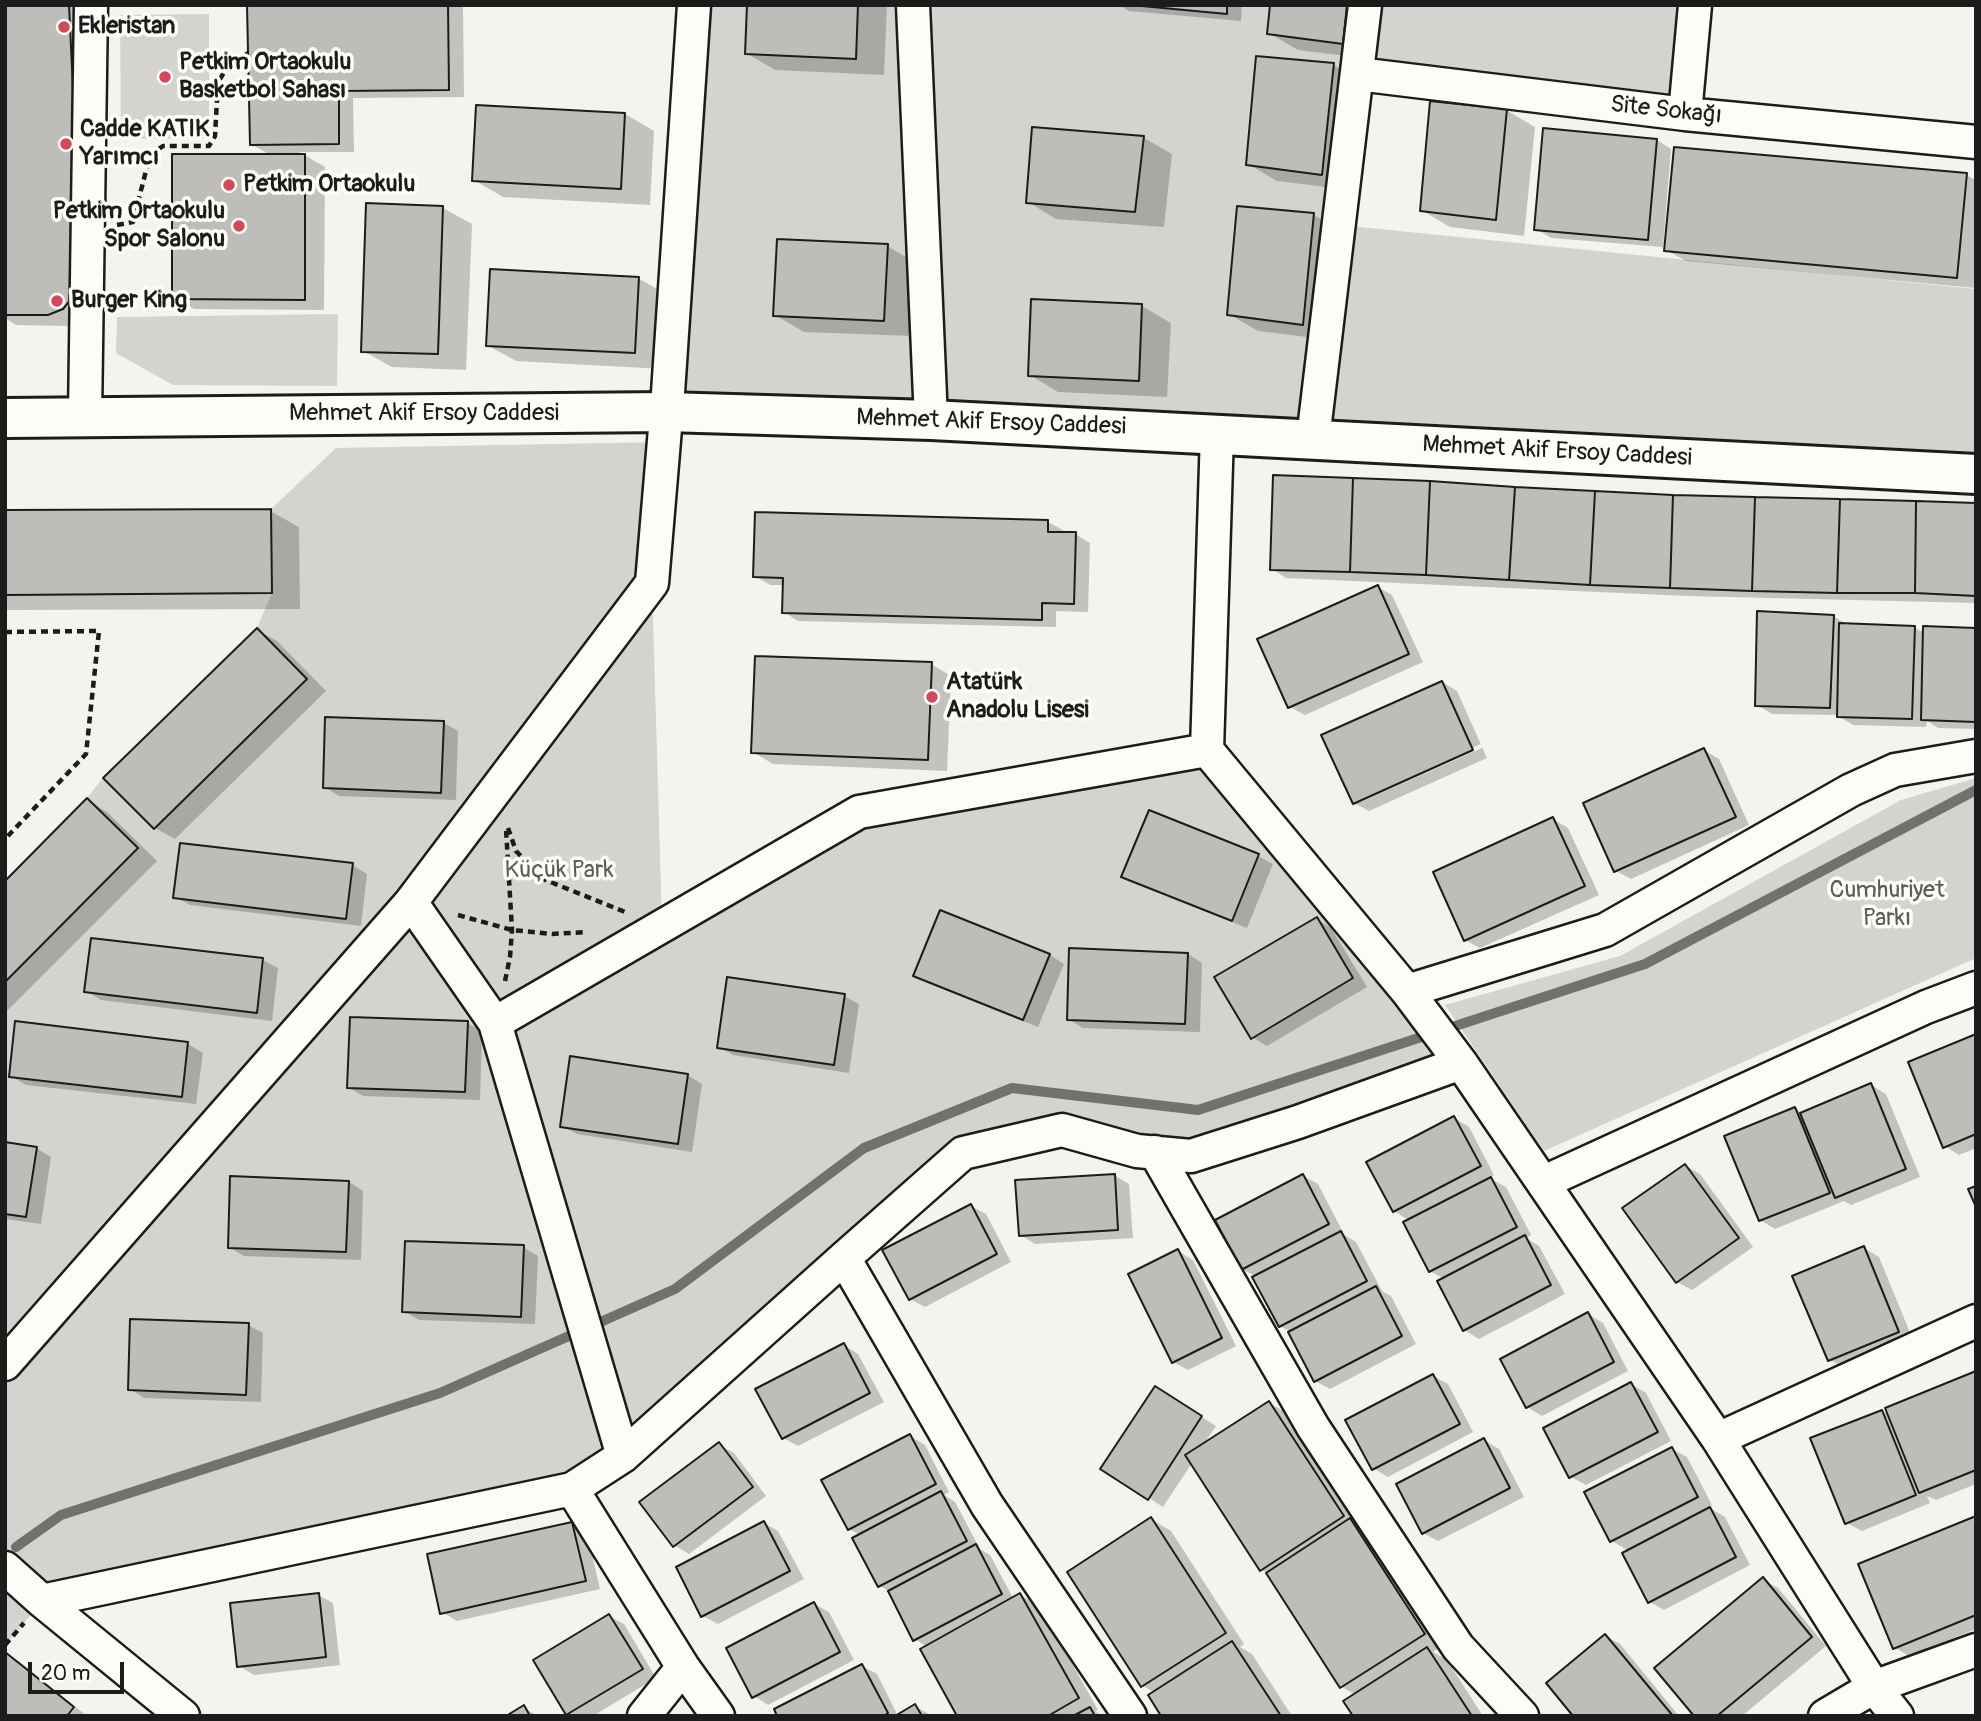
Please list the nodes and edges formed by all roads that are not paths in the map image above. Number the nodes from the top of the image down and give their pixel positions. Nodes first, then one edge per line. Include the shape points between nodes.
1 (91, 5) edge
2 (694, 5) edge
3 (913, 5) edge
4 (1365, 5) edge
5 (1695, 5) edge
6 (1358, 74) junction
7 (1685, 114) junction
8 (1976, 142) edge
9 (667, 412) junction
10 (85, 416) junction
11 (5, 418) edge
12 (931, 420) junction
13 (1217, 433) junction
14 (1312, 439) junction
15 (1976, 474) edge
16 (1207, 750) junction
17 (1976, 756) edge
18 (411, 902) junction
19 (1976, 988) edge
20 (1407, 991) junction
21 (495, 1023) junction
22 (1461, 1063) junction
23 (1155, 1152) junction
24 (1544, 1182) junction
25 (844, 1258) junction
26 (1976, 1321) edge
27 (5, 1364) edge
28 (1718, 1439) junction
29 (623, 1456) junction
30 (572, 1489) junction
31 (5, 1568) edge
32 (43, 1601) junction
33 (1976, 1650) edge
34 (683, 1667) junction
35 (1874, 1687) junction
36 (183, 1716) edge
37 (644, 1716) edge
38 (718, 1716) edge
39 (1130, 1716) edge
40 (1522, 1716) edge
41 (1825, 1716) edge
42 (1897, 1716) edge

1 - 10 street
2 - 9 street
3 - 12 street
4 - 6 street
5 - 7 street
6 - 7 street, Site Sokağı
6 - 14 street
7 - 8 street, Site Sokağı
9 - 10 main road, Mehmet Akif Ersoy Caddesi
9 - 12 main road, Mehmet Akif Ersoy Caddesi
9 - 18 street via 652,583
10 - 11 main road, Mehmet Akif Ersoy Caddesi
12 - 13 main road, Mehmet Akif Ersoy Caddesi
13 - 14 main road, Mehmet Akif Ersoy Caddesi
13 - 16 street
14 - 15 main road, Mehmet Akif Ersoy Caddesi
16 - 20 street
16 - 21 street via 859,812
17 - 20 street via 1895,770 1851,790 1605,930
18 - 21 street
18 - 27 street
19 - 24 street
20 - 22 street
21 - 29 street
22 - 23 street via 1191,1156
22 - 24 street
23 - 25 street via 1062,1130 963,1153
23 - 40 street via 1313,1427 1458,1647
24 - 28 street
25 - 29 street
25 - 39 street via 987,1505
26 - 28 street
28 - 35 street
29 - 30 street
30 - 32 street
30 - 34 street
31 - 32 street
32 - 36 street
33 - 35 street
34 - 37 street
34 - 38 street
35 - 41 street
35 - 42 street

